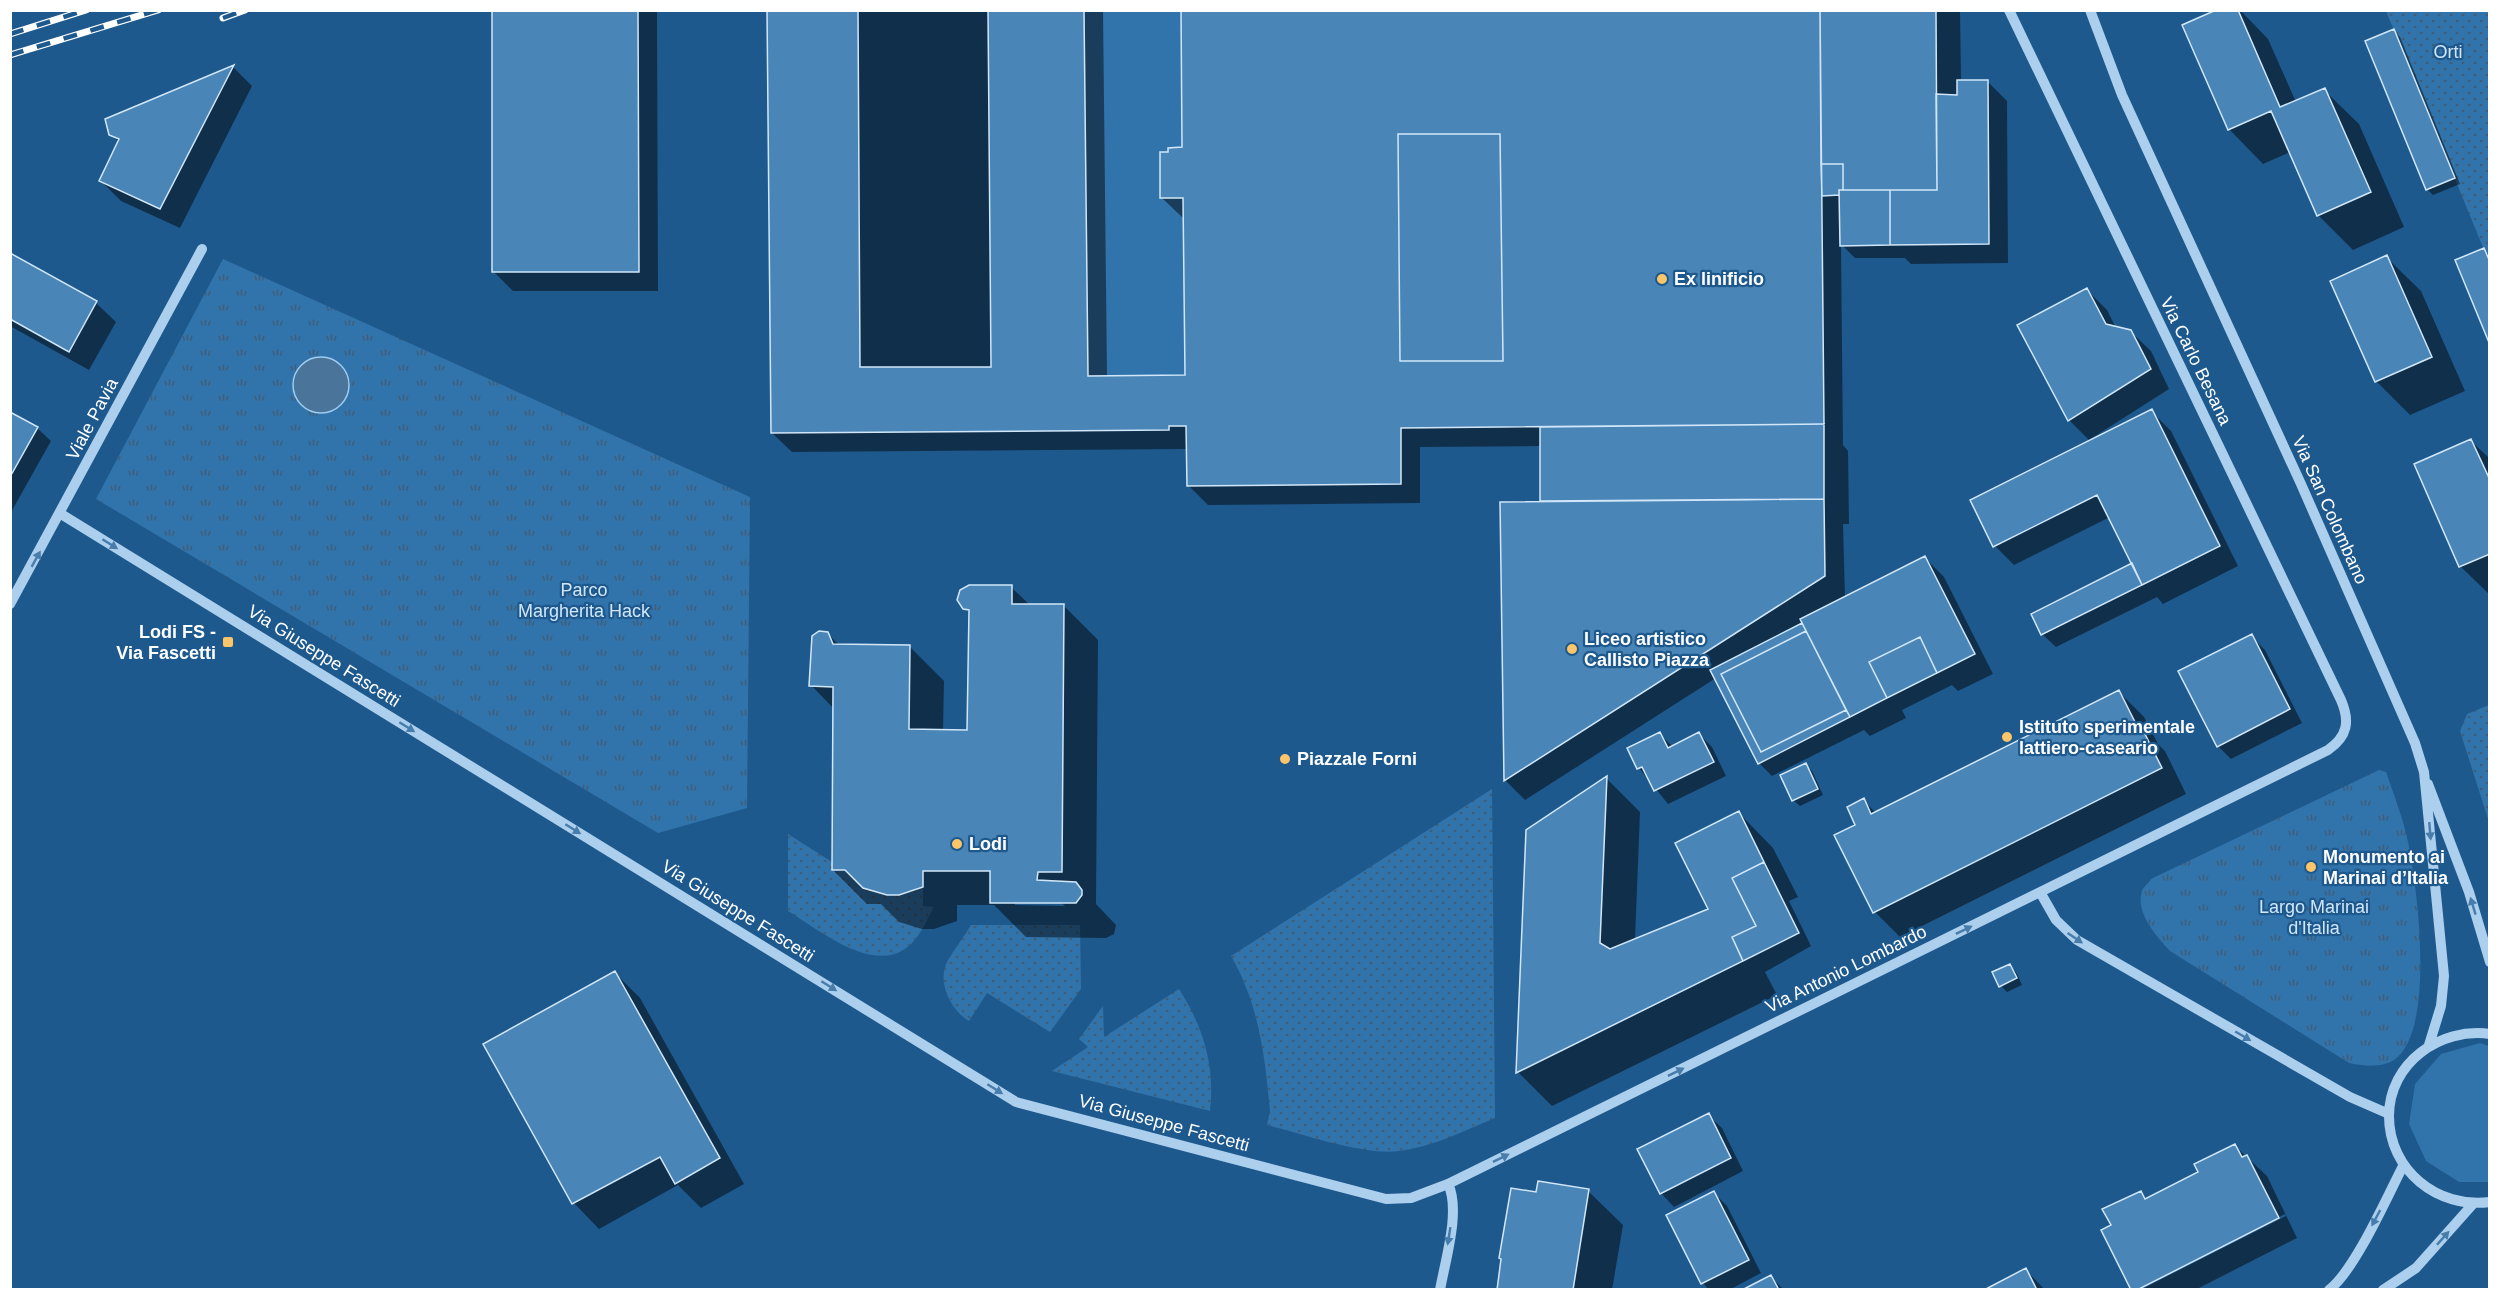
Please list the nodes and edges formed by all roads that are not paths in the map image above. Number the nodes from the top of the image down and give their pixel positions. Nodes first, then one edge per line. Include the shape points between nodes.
1 (2009, 10) edge
2 (2090, 10) edge
3 (202, 249) dead end
4 (61, 514) junction
5 (10, 604) edge
6 (2346, 728) joint
7 (2424, 772) junction
8 (2040, 892) junction
9 (2490, 962) edge
10 (2490, 1034) edge
11 (2428, 1045) junction
12 (2389, 1114) junction
13 (2403, 1166) junction
14 (1448, 1184) junction
15 (2490, 1202) edge
16 (2473, 1204) junction
17 (1440, 1290) edge
18 (2329, 1290) edge
19 (2383, 1290) edge

1 - 6 street, Via Carlo Besana via 2346,710
2 - 7 street, Via San Colombano via 2122,95 2301,484 2408,725
3 - 4 street, Viale Pavia
5 -> 4 street, Viale Pavia
4 -> 14 street, Via Giuseppe Fascetti via 1016,1102 1386,1198 1411,1198
6 - 8 street, Via Antonio Lombardo via 2338,743 2328,750
9 -> 7 street via 2442,814
7 -> 11 street, Via San Colombano via 2444,976 2441,1006
8 -> 12 street via 2056,920 2077,940 2350,1097
14 -> 8 street, Via Antonio Lombardo
10 - 11 street via 2473,1031 2450,1035
11 - 12 street via 2408,1063 2394,1088
12 - 13 street via 2392,1141
13 - 16 street via 2422,1186 2446,1199
13 -> 18 street via 2367,1235
14 -> 17 street via 1454,1207
15 - 16 street
19 -> 16 street via 2416,1269

